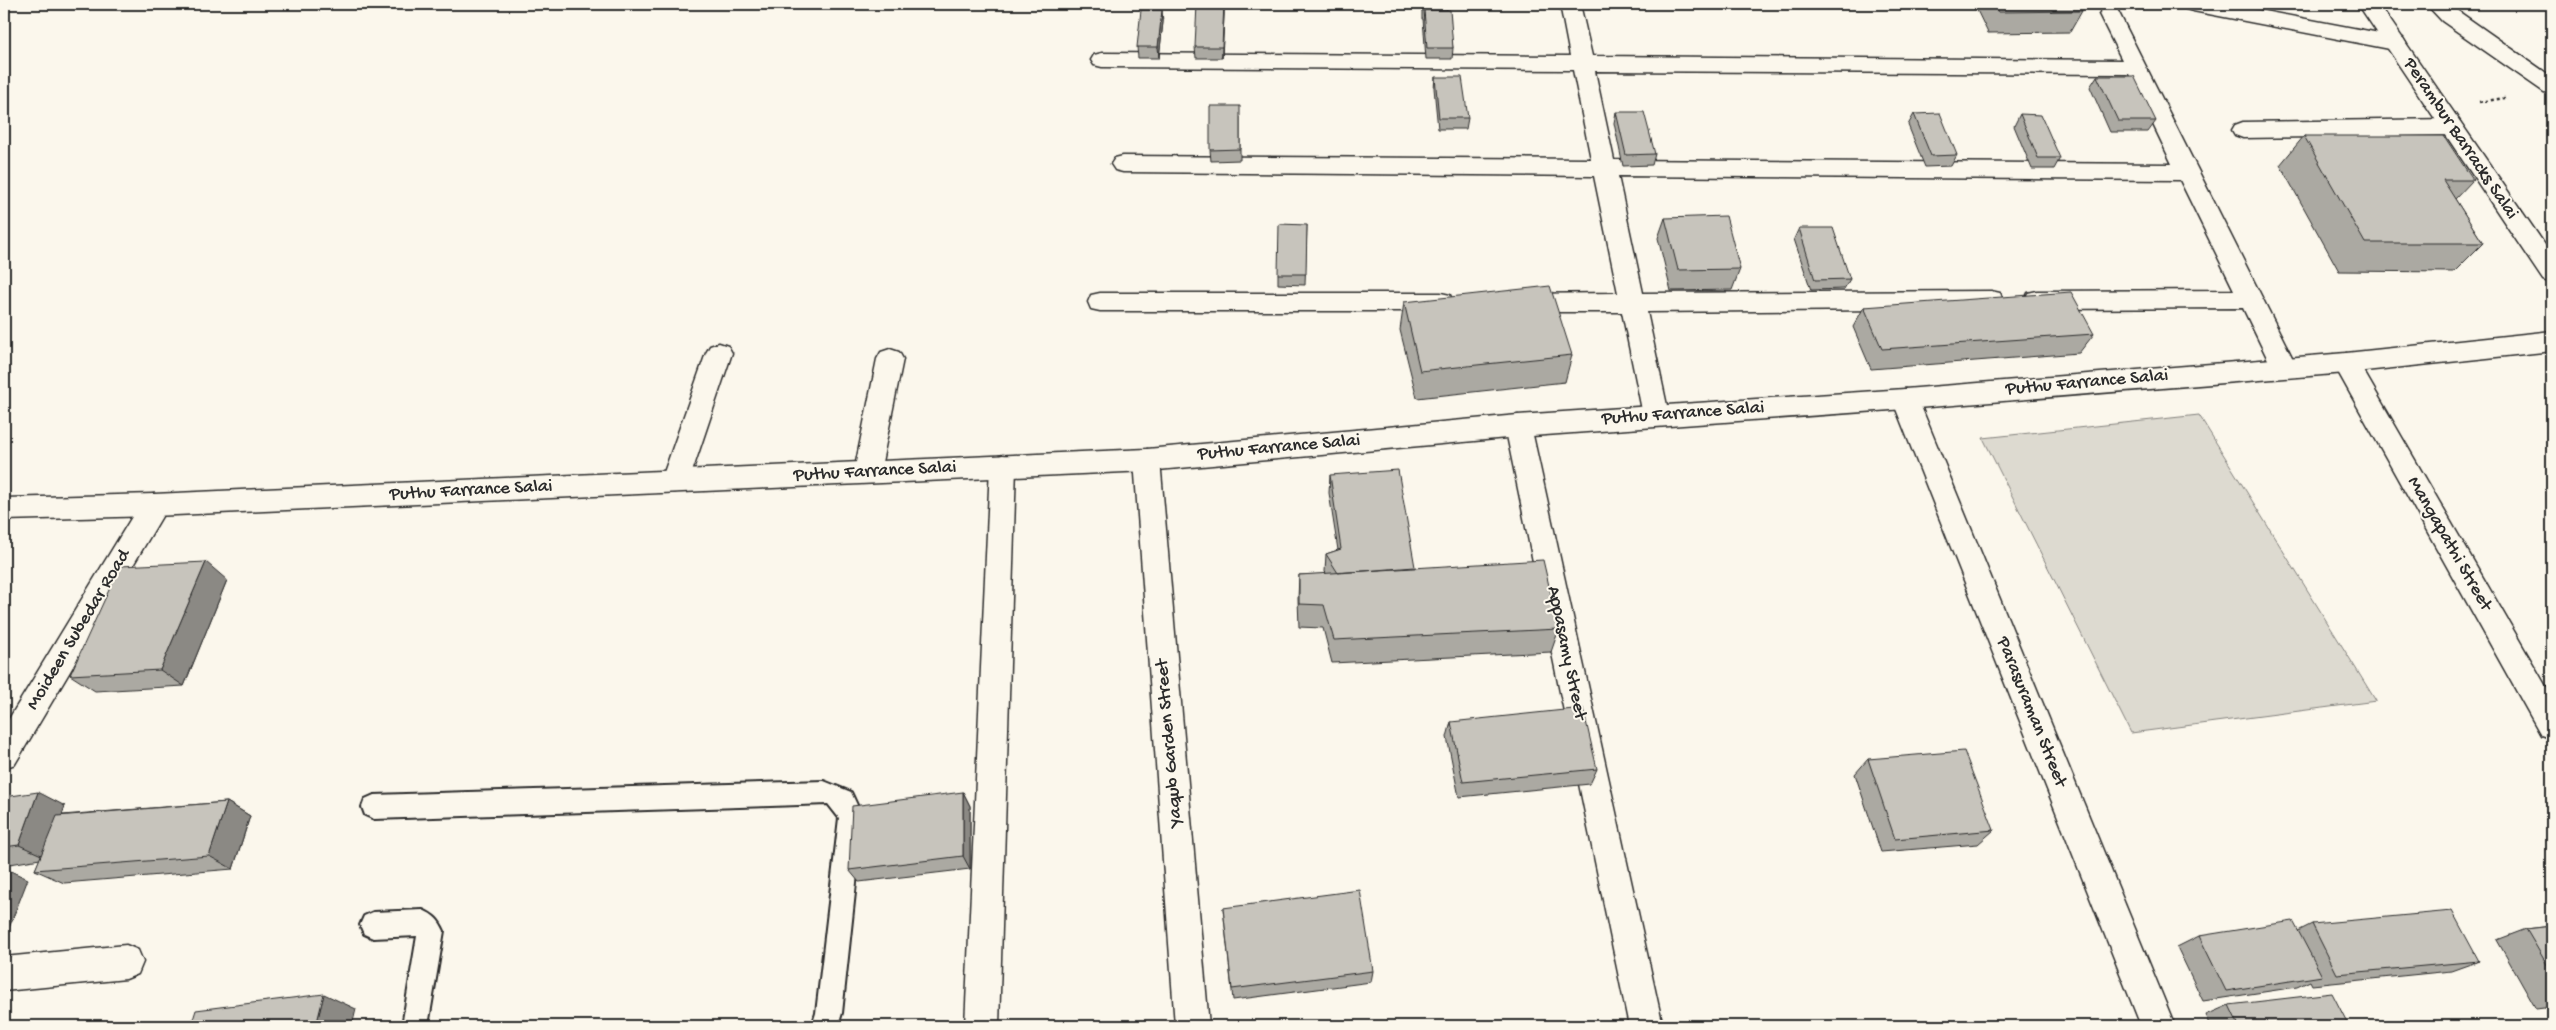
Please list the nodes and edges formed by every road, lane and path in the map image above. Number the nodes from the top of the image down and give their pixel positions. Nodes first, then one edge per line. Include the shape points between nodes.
1 (1570, 4) edge
2 (2193, 4) edge
3 (2368, 4) edge
4 (2436, 4) edge
5 (2110, 14) dead end
6 (2395, 43) junction
7 (1102, 60) dead end
8 (1583, 64) junction
9 (2134, 67) junction
10 (2552, 87) edge
11 (2513, 97) dead end
12 (2438, 105) junction
13 (2452, 127) junction
14 (2243, 130) dead end
15 (1123, 164) dead end
16 (1604, 168) junction
17 (2187, 172) junction
18 (2552, 274) edge
19 (2249, 299) junction
20 (1100, 302) dead end
21 (1465, 302) edge
22 (1495, 302) edge
23 (1632, 303) junction
24 (2552, 340) edge
25 (719, 353) dead end
26 (890, 358) dead end
27 (2346, 363) junction
28 (2284, 367) junction
29 (1905, 399) junction
30 (1656, 415) junction
31 (1518, 426) junction
32 (1147, 460) junction
33 (1003, 466) junction
34 (867, 472) junction
35 (676, 481) junction
36 (154, 505) junction
37 (4, 509) edge
38 (2552, 725) edge
39 (4, 754) edge
40 (374, 806) dead end
41 (373, 925) dead end
42 (126, 962) dead end
43 (4, 974) edge
44 (415, 1026) edge
45 (825, 1026) edge
46 (982, 1026) edge
47 (1192, 1026) edge
48 (1646, 1026) edge
49 (2158, 1026) edge

1 - 8 street
2 - 6 street
3 - 6 street, Perambur Barracks Salai
4 - 10 street
5 - 9 street
6 - 12 street, Perambur Barracks Salai
7 - 8 street
8 - 9 street
8 - 16 street
9 - 17 street
11 - 12 path
12 - 13 street, Perambur Barracks Salai
13 - 14 street
13 - 18 street, Perambur Barracks Salai
15 - 16 street
16 - 17 street
16 - 23 street
17 - 19 street
19 - 23 street
19 - 28 street
20 - 21 street
22 - 23 street
23 - 30 street
24 - 27 street, Puthu Farrance Salai
25 - 35 street
26 - 34 street
27 - 28 street, Puthu Farrance Salai
27 - 38 street, Mangapathi Street
28 - 29 street, Puthu Farrance Salai
29 - 30 street, Puthu Farrance Salai
29 - 49 street, Parasuraman Street
30 - 31 street, Puthu Farrance Salai
31 - 32 street, Puthu Farrance Salai
31 - 48 street, Appasamy Street
32 - 33 street, Puthu Farrance Salai
32 - 47 street, Yaqub Garden Street
33 - 34 street, Puthu Farrance Salai
33 - 46 street
34 - 35 street, Puthu Farrance Salai
35 - 36 street, Puthu Farrance Salai
36 - 37 street, Puthu Farrance Salai
36 - 39 street, Moideen Subedar Road
40 - 45 lane via 834,794 842,798 851,818
41 - 44 lane via 423,923 431,931
42 - 43 street

